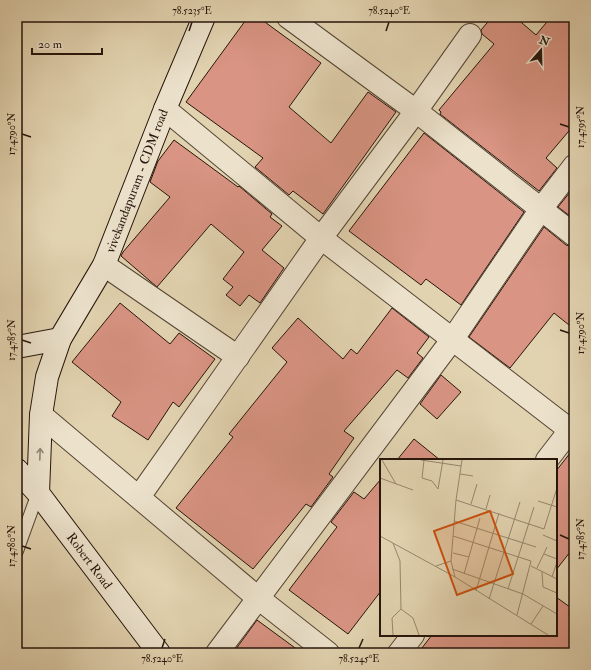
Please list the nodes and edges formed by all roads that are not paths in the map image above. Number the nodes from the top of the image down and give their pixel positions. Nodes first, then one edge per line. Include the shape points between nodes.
1 (204, 17) edge
2 (288, 17) edge
3 (470, 35) dead end
4 (165, 109) junction
5 (416, 111) junction
6 (574, 166) edge
7 (541, 209) junction
8 (574, 235) edge
9 (321, 238) junction
10 (104, 265) junction
11 (60, 339) junction
12 (452, 340) junction
13 (17, 347) edge
14 (238, 357) junction
15 (41, 415) junction
16 (573, 429) edge
17 (548, 459) edge
18 (17, 470) edge
19 (38, 493) junction
20 (139, 497) junction
21 (17, 550) edge
22 (258, 598) junction
23 (412, 636) edge
24 (159, 653) edge
25 (217, 653) edge
26 (328, 653) edge
27 (399, 653) edge

1 - 4 street, vivekandapuram - CDM road
2 - 5 street
3 - 5 street
4 - 9 street
4 - 10 street, vivekandapuram - CDM road
5 - 7 street
5 - 9 street
6 - 7 street
7 - 8 street
7 - 12 street
9 - 12 street
9 - 14 street
10 - 11 street, vivekandapuram - CDM road
10 - 14 street
11 - 13 street
11 - 15 street, vivekandapuram - CDM road via 48,377
12 - 16 street
12 - 22 street
14 - 20 street
19 -> 15 street, vivekandapuram - CDM road
15 - 20 street
16 - 17 street
18 - 19 street, Robert Road
19 - 21 lane
19 - 24 street, Robert Road
20 - 22 street
22 - 25 street
22 - 26 street
23 - 27 street

